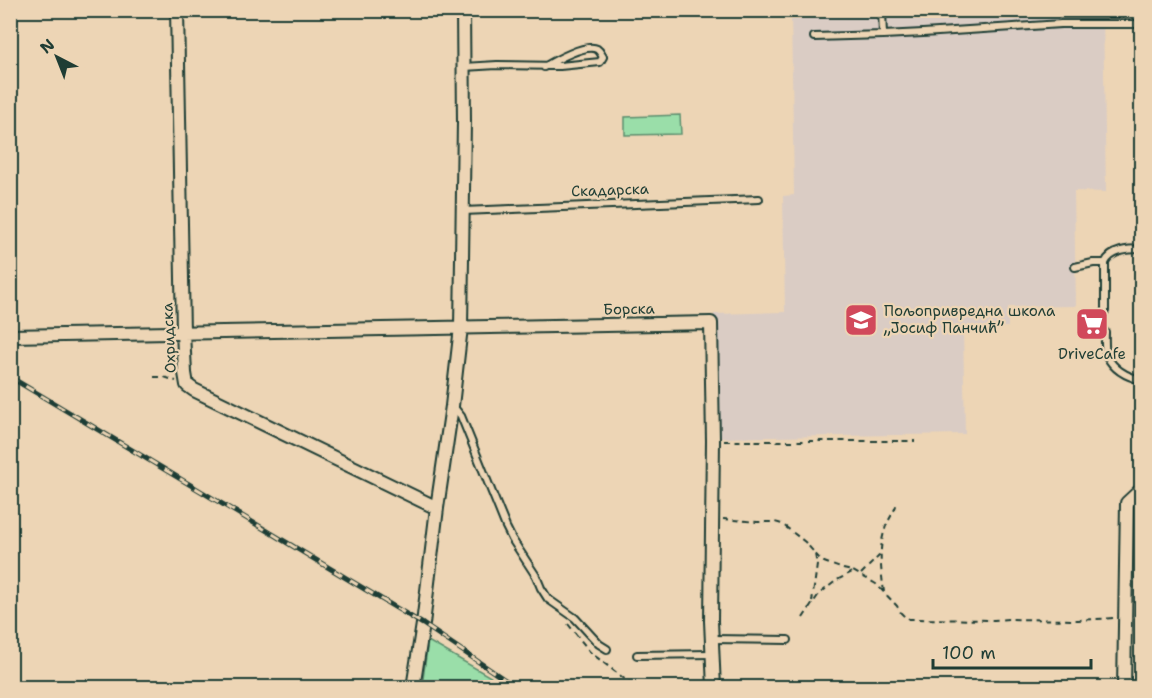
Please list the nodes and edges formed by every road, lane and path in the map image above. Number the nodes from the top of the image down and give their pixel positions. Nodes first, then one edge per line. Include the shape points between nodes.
1 (177, 10) edge
2 (463, 10) edge
3 (882, 10) edge
4 (1142, 24) edge
5 (883, 35) junction
6 (814, 37) dead end
7 (544, 67) junction
8 (464, 68) junction
9 (759, 199) dead end
10 (463, 211) junction
11 (1142, 249) edge
12 (1105, 263) junction
13 (1075, 267) dead end
14 (1105, 311) dead end
15 (461, 327) junction
16 (183, 332) junction
17 (1105, 332) dead end
18 (10, 336) edge
19 (154, 377) dead end
20 (1142, 380) edge
21 (187, 385) junction
22 (452, 406) junction
23 (712, 441) junction
24 (915, 441) dead end
25 (1142, 489) edge
26 (897, 502) dead end
27 (437, 508) junction
28 (712, 517) junction
29 (815, 554) junction
30 (881, 554) junction
31 (853, 571) junction
32 (861, 574) junction
33 (884, 592) junction
34 (812, 605) junction
35 (1126, 617) junction
36 (802, 618) dead end
37 (712, 639) junction
38 (788, 640) dead end
39 (607, 649) dead end
40 (712, 654) junction
41 (637, 655) dead end
42 (413, 687) edge
43 (714, 687) edge
44 (1124, 687) edge

1 - 16 street, Охридска
2 - 8 street
3 - 5 lane
4 - 5 lane via 1061,24
5 - 6 lane
7 - 7 lane via 600,62 603,57 593,47
7 - 8 lane
8 - 10 street
9 - 10 lane, Скадарска
10 - 15 street
11 - 12 lane via 1112,254
12 - 13 lane
12 - 14 lane
15 - 16 street, Борска
15 - 22 street
15 - 23 street, Борска via 711,323
16 - 18 street, Борска
16 - 21 street, Охридска
17 - 20 lane via 1111,362 1123,374
19 - 21 path
21 - 27 street, Охридска
22 - 27 street
22 - 39 lane via 464,424 512,539 548,599
23 - 24 path
23 - 28 street, Борска
25 - 35 street via 1128,503
26 - 30 path via 885,528
27 - 42 street
28 - 29 path via 778,523
28 - 37 street, Борска
29 - 31 path via 824,562
29 - 34 path
30 - 32 path
30 - 33 path
31 - 32 path
31 - 34 path via 827,587
32 - 33 path
33 - 35 path via 909,619
34 - 36 path
35 - 44 street
37 - 38 lane
37 - 40 street, Борска
40 - 41 lane
40 - 43 street, Борска

